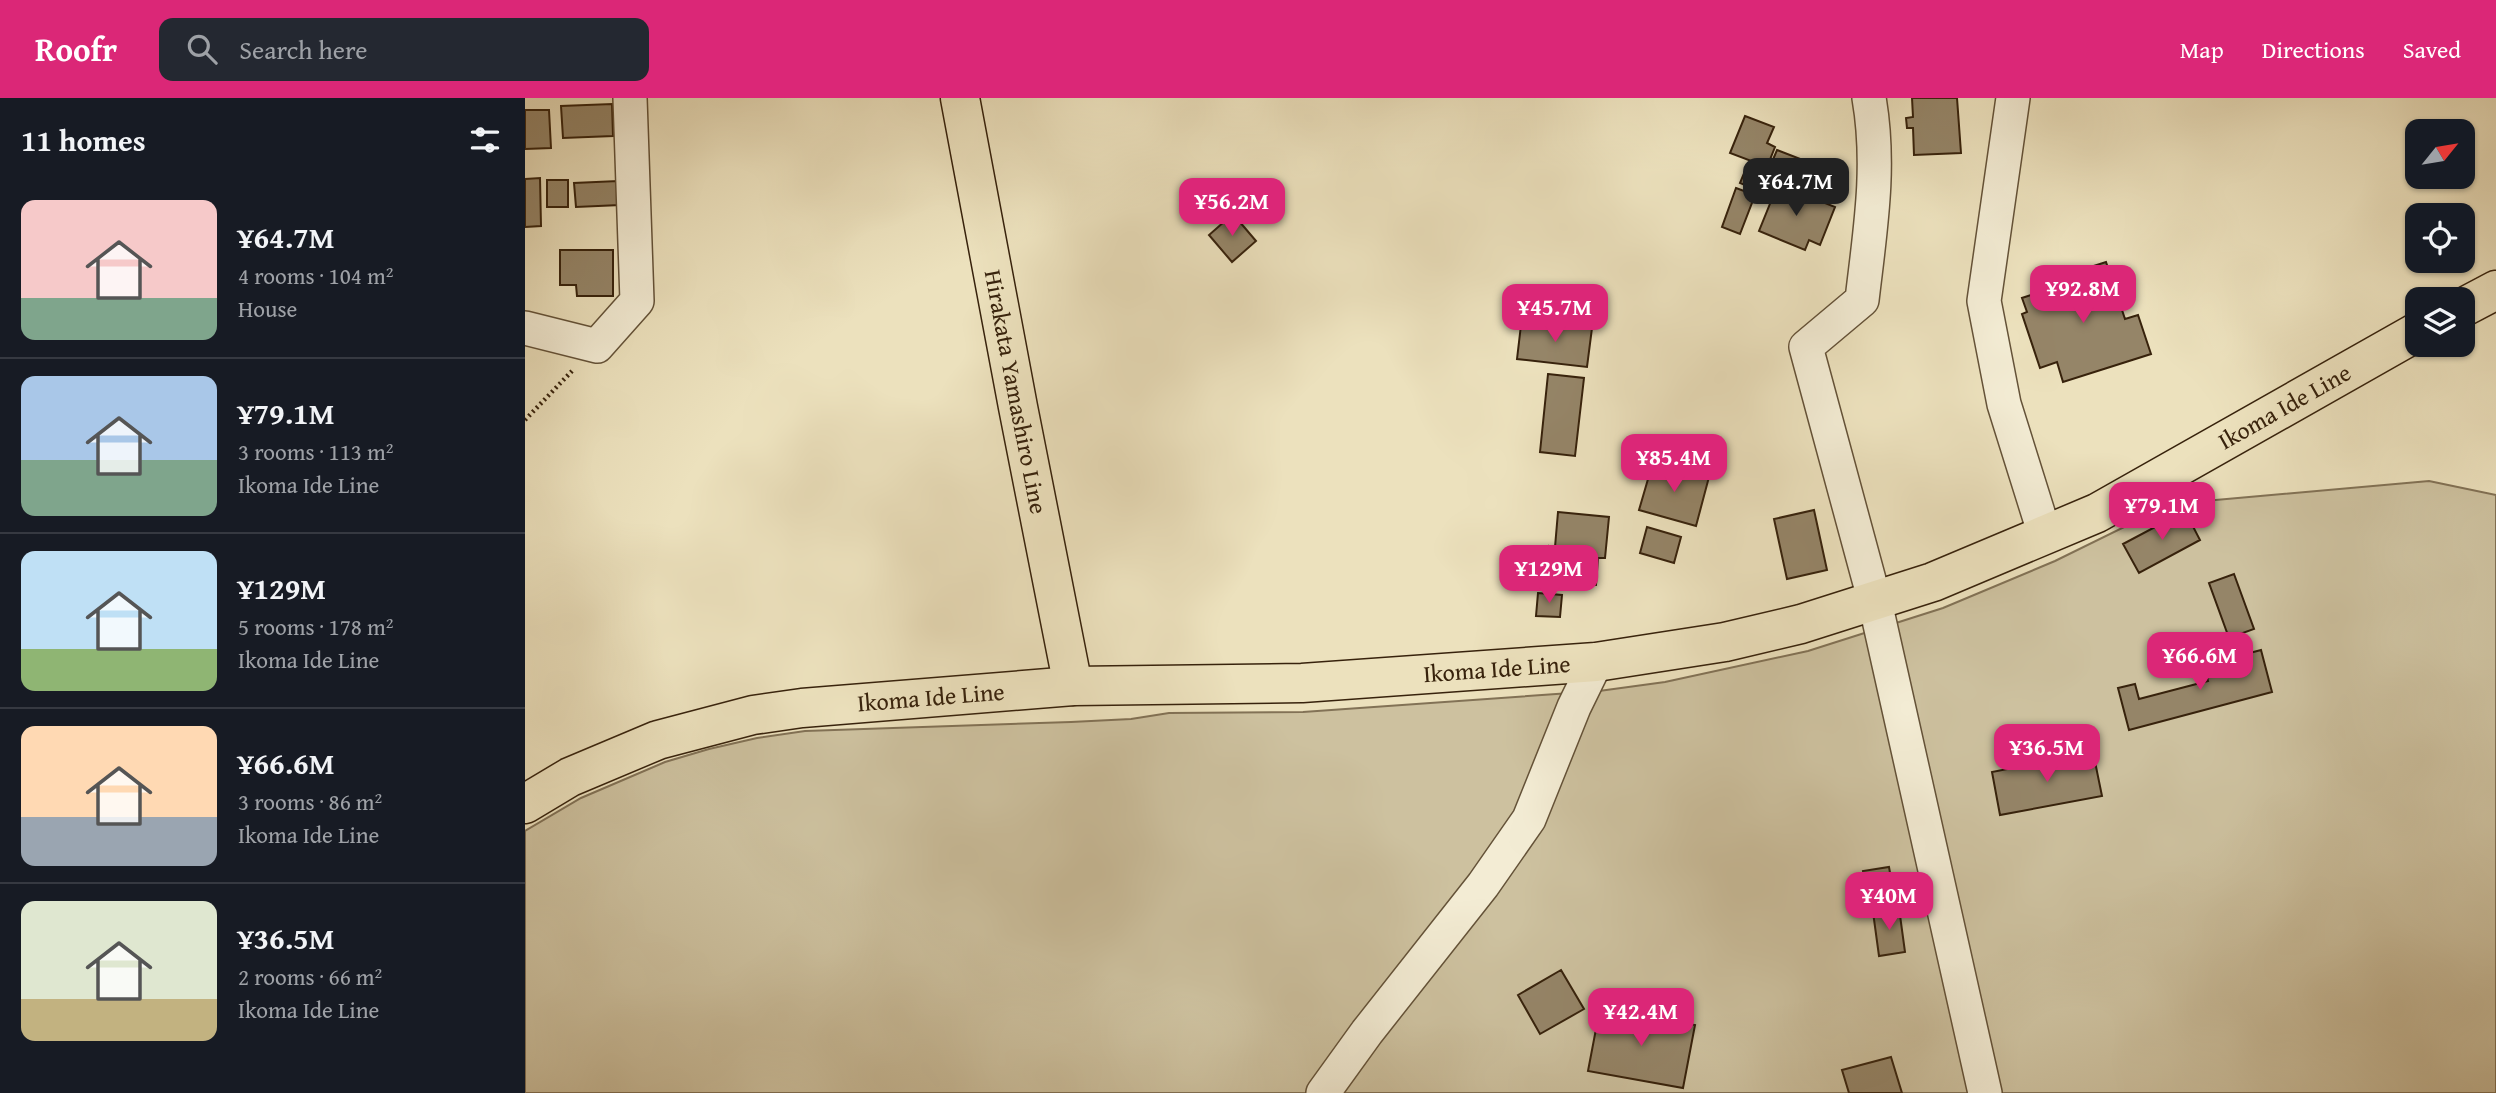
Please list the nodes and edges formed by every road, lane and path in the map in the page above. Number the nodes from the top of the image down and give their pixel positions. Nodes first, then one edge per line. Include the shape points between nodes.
1 (630, 98) edge
2 (961, 98) edge
3 (1869, 98) edge
4 (2013, 98) edge
5 (2496, 290) edge
6 (2475, 301) edge
7 (525, 328) edge
8 (2405, 339) edge
9 (597, 345) junction
10 (525, 420) edge
11 (2045, 535) junction
12 (1875, 602) junction
13 (1596, 662) junction
14 (1073, 686) junction
15 (525, 804) edge
16 (1323, 1093) edge
17 (1985, 1093) edge

1 - 9 street via 637,301
2 - 14 main road, Hirakata Yamashiro Line
3 - 12 street via 1875,134 1874,204 1862,300 1807,347
4 - 11 street via 1984,302 2004,404
5 - 6 main road
7 - 9 street
8 - 11 main road, Ikoma Ide Line via 2097,513
9 - 10 path
11 - 12 main road, Ikoma Ide Line
12 - 13 main road, Ikoma Ide Line via 1725,642
12 - 17 street
13 - 14 main road, Ikoma Ide Line via 1302,683
13 - 16 street via 1529,819
14 - 15 main road, Ikoma Ide Line via 753,715 669,736 613,757

